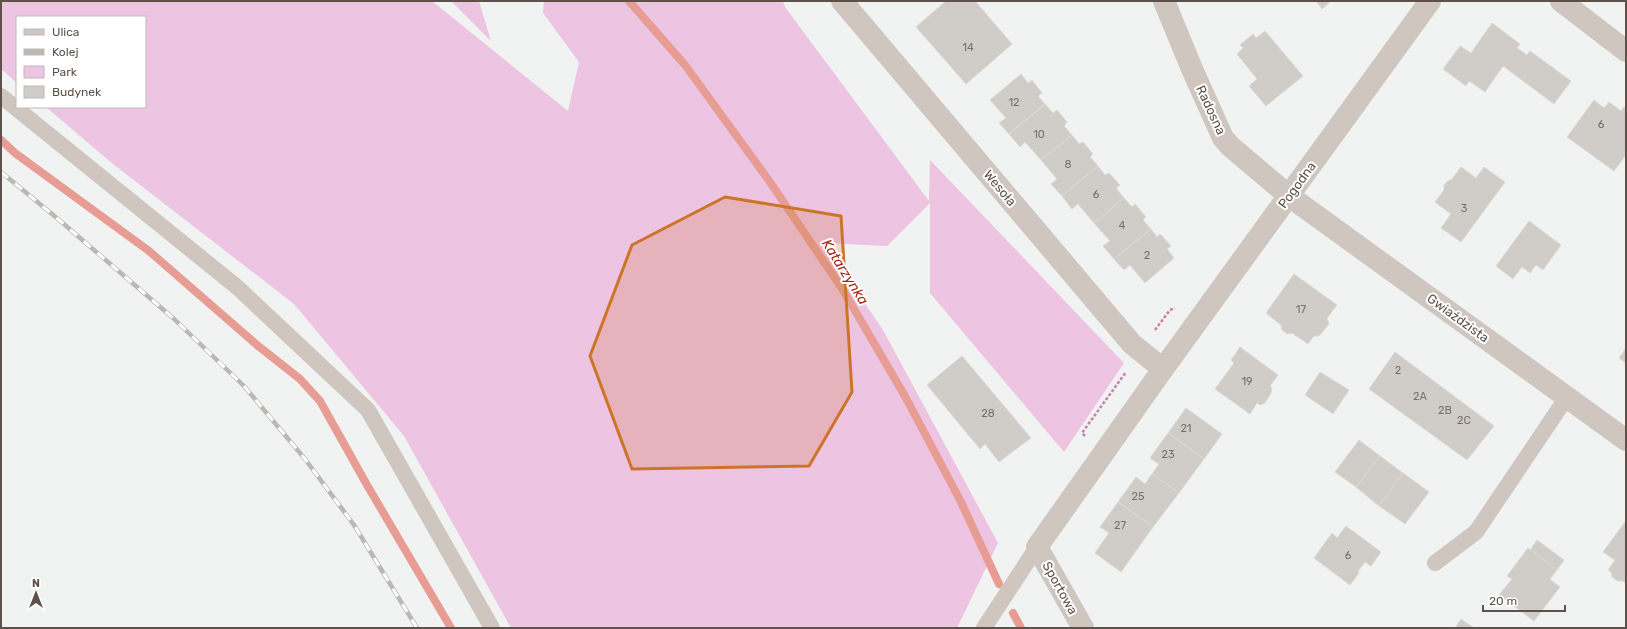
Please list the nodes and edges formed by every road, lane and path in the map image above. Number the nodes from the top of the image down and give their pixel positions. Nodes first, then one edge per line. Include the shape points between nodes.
1 (842, 1) edge
2 (1164, 1) edge
3 (1430, 1) edge
4 (1561, 1) edge
5 (1626, 51) edge
6 (1, 96) edge
7 (1290, 196) junction
8 (1130, 366) dead end
9 (1163, 369) junction
10 (1567, 396) junction
11 (1082, 433) dead end
12 (1626, 440) edge
13 (1037, 547) junction
14 (1435, 563) dead end
15 (492, 628) edge
16 (984, 628) edge
17 (1083, 628) edge

1 - 9 street, Wesoła via 1132,344
2 - 7 street, Radosna via 1223,138
3 - 7 street, Pogodna
4 - 5 street
6 - 15 lane via 237,287 368,410
7 - 9 street, Pogodna
7 - 10 street, Gwiaździsta
8 - 11 path
9 - 13 street, Pogodna
10 - 12 street, Gwiaździsta
10 - 14 lane via 1476,532
13 - 16 lane
13 - 17 street, Sportowa

